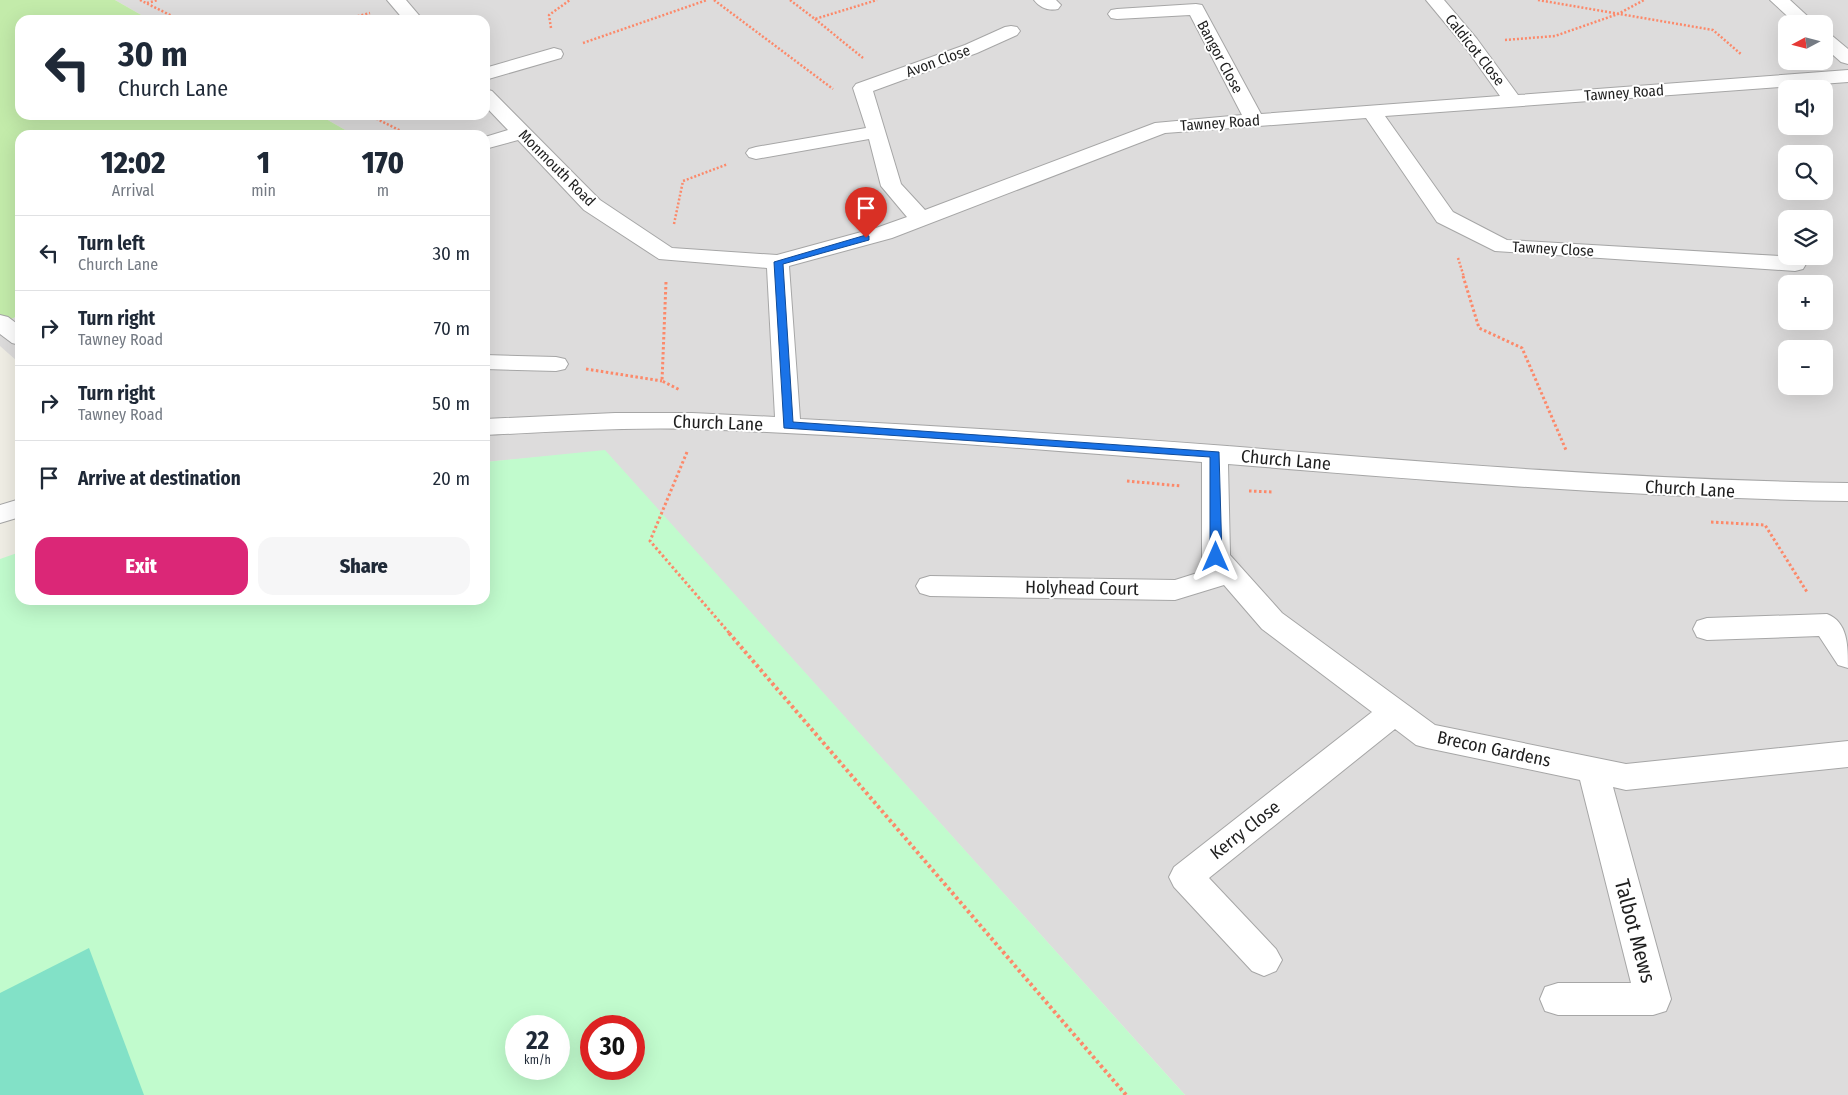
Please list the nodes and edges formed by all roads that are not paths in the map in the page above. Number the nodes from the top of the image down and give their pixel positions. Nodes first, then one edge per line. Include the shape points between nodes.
1 (396, 0) edge
2 (1435, 0) edge
3 (1779, 0) edge
4 (1117, 14) dead end
5 (410, 15) edge
6 (1796, 15) edge
7 (1011, 31) dead end
8 (1833, 46) edge
9 (554, 54) road end
10 (1848, 58) edge
11 (490, 73) edge
12 (1848, 76) edge
13 (490, 100) edge
14 (1513, 101) junction
15 (1372, 112) junction
16 (1254, 120) junction
17 (877, 132) junction
18 (521, 133) junction
19 (490, 142) edge
20 (756, 153) road end
21 (921, 219) junction
22 (778, 262) junction
23 (1778, 263) edge
24 (0, 322) edge
25 (15, 334) edge
26 (490, 362) edge
27 (556, 364) road end
28 (788, 426) junction
29 (490, 427) edge
30 (1215, 454) junction
31 (1848, 492) edge
32 (15, 510) edge
33 (0, 514) edge
34 (1230, 573) junction
35 (930, 586) dead end
36 (1707, 629) dead end
37 (1848, 657) edge
38 (1394, 712) junction
39 (1848, 754) edge
40 (1593, 770) junction
41 (1264, 960) dead end
42 (1558, 999) dead end

1 - 5 street
2 - 14 street, Caldicot Close
3 - 6 street
4 - 16 street, Bangor Close via 1196,9
7 - 17 street, Avon Close via 863,88
8 - 10 street
9 - 11 street
12 - 14 street, Tawney Road
13 - 18 street, Monmouth Road
14 - 15 street, Tawney Road
15 - 16 street, Tawney Road
15 - 23 street, Tawney Close via 1445,217 1503,246
16 - 21 street, Tawney Road via 1162,127
17 - 20 street
17 - 21 street via 891,186
18 - 19 street
18 - 22 street, Monmouth Road via 592,205 667,254
21 - 22 street, Tawney Road via 884,233
22 - 28 street
24 - 25 street
26 - 27 street
28 - 29 street, Church Lane via 692,421
28 - 30 street, Church Lane
30 - 31 street, Church Lane via 1580,483 1744,492
30 - 34 street, Brecon Gardens via 1216,557
32 - 33 street
34 - 35 street, Holyhead Court via 1175,590
34 - 38 street, Brecon Gardens via 1272,621
36 - 37 street via 1827,625
38 - 40 street, Brecon Gardens via 1428,736
38 - 41 street, Kerry Close via 1186,877
39 - 40 street, Brecon Gardens via 1626,777
40 - 42 street, Talbot Mews via 1653,999

